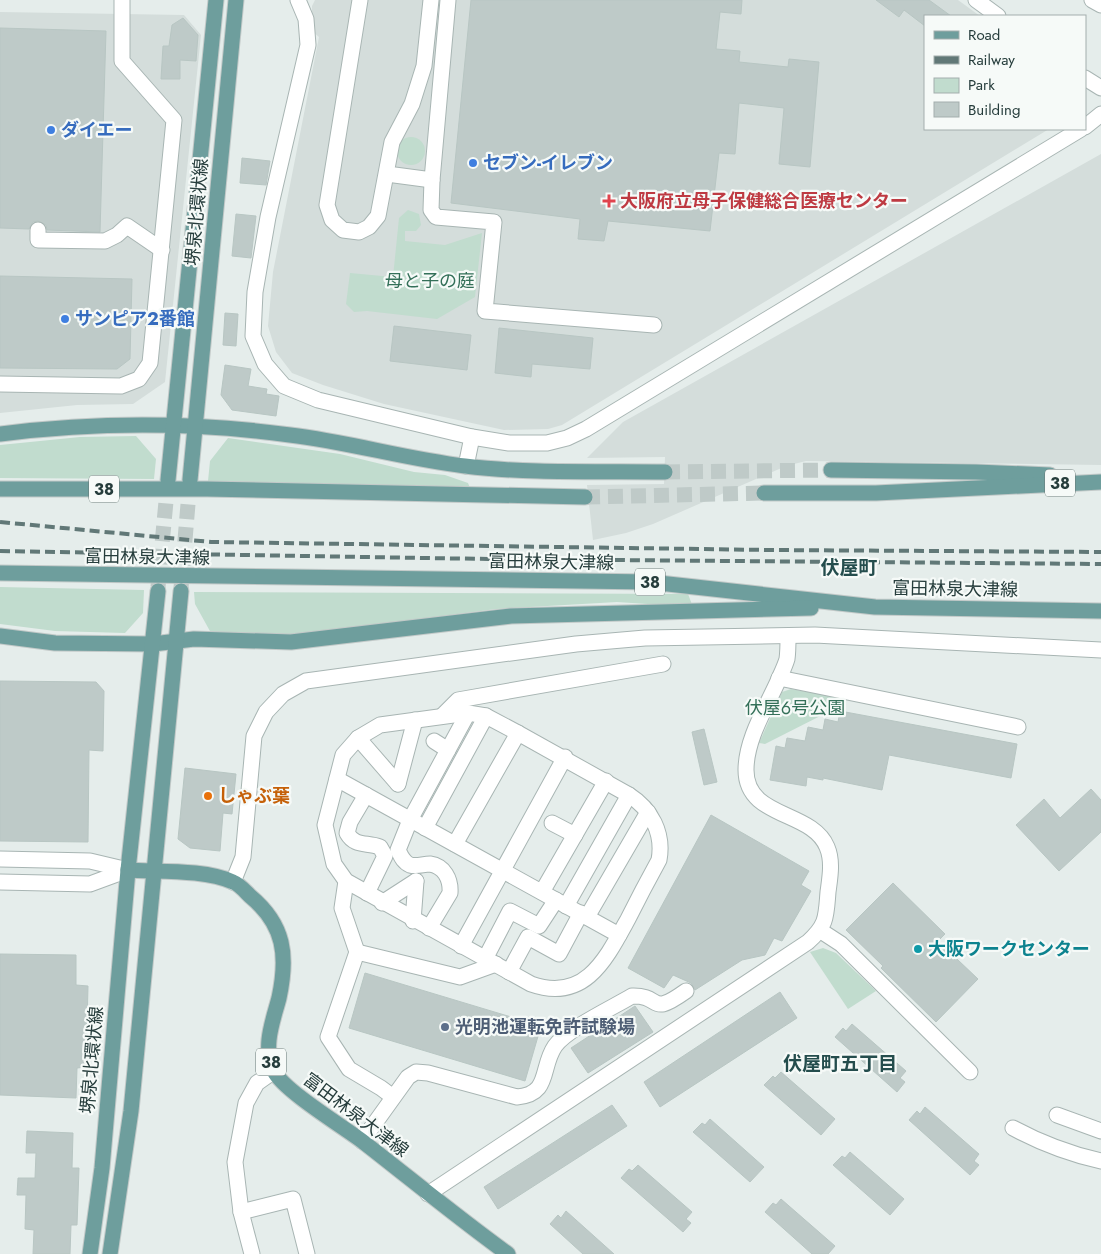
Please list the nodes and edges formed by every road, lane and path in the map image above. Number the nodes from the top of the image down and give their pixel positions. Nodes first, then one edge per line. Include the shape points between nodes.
1 (122, 0) edge
2 (216, 0) edge
3 (236, 0) edge
4 (298, 0) edge
5 (360, 0) edge
6 (431, 0) edge
7 (448, 0) edge
8 (976, 0) edge
9 (1092, 0) edge
10 (1101, 5) edge
11 (997, 15) edge
12 (1086, 79) edge
13 (1101, 88) edge
14 (1101, 114) edge
15 (1086, 126) edge
16 (1079, 130) edge
17 (387, 174) junction
18 (432, 180) junction
19 (38, 230) dead end
20 (162, 250) junction
21 (654, 325) dead end
22 (0, 384) edge
23 (173, 426) junction
24 (195, 427) junction
25 (0, 434) edge
26 (472, 437) junction
27 (466, 466) junction
28 (831, 470) tunnel mouth
29 (665, 472) tunnel mouth
30 (1101, 478) edge
31 (168, 480) tunnel mouth
32 (190, 480) tunnel mouth
33 (1101, 482) edge
34 (0, 489) edge
35 (764, 493) tunnel mouth
36 (585, 497) tunnel mouth
37 (0, 573) edge
38 (158, 591) tunnel mouth
39 (181, 591) tunnel mouth
40 (875, 606) junction
41 (1101, 611) edge
42 (0, 636) edge
43 (788, 637) junction
44 (176, 640) junction
45 (153, 644) junction
46 (1101, 650) edge
47 (662, 664) dead end
48 (779, 678) junction
49 (468, 713) junction
50 (443, 715) junction
51 (486, 716) junction
52 (415, 720) junction
53 (1018, 727) dead end
54 (518, 733) junction
55 (358, 738) junction
56 (434, 742) dead end
57 (448, 750) junction
58 (565, 757) junction
59 (336, 779) junction
60 (606, 781) junction
61 (629, 794) junction
62 (366, 796) junction
63 (648, 812) junction
64 (410, 820) junction
65 (552, 823) dead end
66 (425, 828) junction
67 (575, 835) junction
68 (455, 844) junction
69 (0, 859) edge
70 (128, 870) junction
71 (503, 870) junction
72 (152, 871) junction
73 (0, 882) edge
74 (234, 882) junction
75 (346, 882) junction
76 (542, 892) junction
77 (366, 894) junction
78 (382, 902) junction
79 (561, 903) junction
80 (584, 915) junction
81 (413, 921) junction
82 (429, 928) junction
83 (821, 931) junction
84 (619, 935) junction
85 (461, 946) junction
86 (357, 952) junction
87 (496, 965) junction
88 (686, 991) dead end
89 (274, 1071) junction
90 (970, 1072) dead end
91 (393, 1097) junction
92 (1057, 1115) dead end
93 (1013, 1128) dead end
94 (1101, 1131) edge
95 (362, 1141) junction
96 (1101, 1160) edge
97 (428, 1194) junction
98 (241, 1212) junction
99 (90, 1254) edge
100 (110, 1254) edge
101 (252, 1254) edge
102 (307, 1254) edge
103 (508, 1254) edge

1 - 20 street via 122,61 174,120
2 - 23 main road, 堺泉北環状線
3 - 24 main road, 堺泉北環状線
4 - 26 street via 306,19 308,45 268,218 255,292 253,336 265,364 284,386 318,400
5 - 17 street via 328,206 332,220 344,230 359,232 369,228 378,216
6 - 17 street via 422,74 412,104 392,142
7 - 18 street
8 - 11 street
9 - 10 street
12 - 13 street
14 - 15 street
16 - 26 street via 567,438 547,443 510,444
17 - 18 street
18 - 21 street via 431,210 436,217 494,222 485,311
19 - 20 street via 38,240 105,241 126,226
20 - 22 street via 150,363 139,378 121,386
23 - 24 main road
23 - 25 main road via 86,426
23 - 31 main road
24 - 27 main road via 292,435
24 - 32 main road
26 - 27 street
27 - 29 main road via 506,470
28 - 30 main road
33 - 35 main road, 38 via 876,493
34 - 36 main road, 38 via 208,489
37 - 40 main road, 富田林泉大津線 / 38 via 650,582
38 - 45 main road, 富田林泉大津線
39 - 44 main road, 富田林泉大津線
40 - 41 main road, 富田林泉大津線 / 38
40 - 44 main road via 511,616 291,642
42 - 45 main road via 55,643
43 - 46 street via 815,635
43 - 48 street via 787,661
43 - 74 street via 645,638 576,644 306,681 283,694 266,712 254,736 243,857
44 - 45 main road
44 - 72 main road, 富田林泉大津線
45 - 70 main road, 富田林泉大津線
47 - 50 street via 458,700
48 - 53 street
48 - 83 street via 748,749 745,772 752,793 773,810 808,825 827,846 830,872 826,921
49 - 50 street
49 - 51 street
49 - 57 street
50 - 52 street
51 - 54 street
51 - 66 street via 452,794
52 - 55 street via 380,725
52 - 55 street via 398,784
54 - 58 street
54 - 68 street
55 - 59 street via 343,755
56 - 57 street
57 - 64 street
58 - 60 street
58 - 71 street
59 - 62 street
59 - 75 street via 325,825 334,864
60 - 61 street
60 - 67 street
61 - 63 street
61 - 79 street
62 - 64 street
62 - 77 street via 347,833 351,841 380,847 386,856
63 - 80 street
63 - 84 street via 658,830 661,849
64 - 66 street
64 - 82 street via 399,845 402,859 409,864 439,867 451,884 450,892
65 - 67 street
66 - 68 street
67 - 76 street
68 - 71 street
69 - 70 street via 90,862
70 - 72 main road, 富田林泉大津線 / 38
70 - 73 street via 90,884
70 - 99 main road, 堺泉北環状線 via 102,1168
71 - 76 street
71 - 85 street
72 - 74 main road, 富田林泉大津線 / 38 via 211,876
72 - 100 main road via 131,1111
74 - 89 main road, 富田林泉大津線 / 38 via 271,918 280,938 285,970 267,1048
75 - 77 street
75 - 86 street via 342,908
76 - 79 street
77 - 78 street
78 - 81 street
78 - 81 street via 416,881
79 - 80 street
79 - 87 street via 540,926 510,911
80 - 84 street
80 - 87 street via 559,954 528,937
81 - 82 street
82 - 85 street
83 - 90 street via 841,944
83 - 97 street
84 - 87 street via 604,962 588,978 568,987 545,989
85 - 87 street
86 - 87 street via 460,977
86 - 91 street via 328,1037 349,1069
88 - 91 street via 661,1006 642,996 632,996 563,1036 554,1048 541,1086 531,1096 517,1097 416,1072 408,1077
89 - 95 main road, 富田林泉大津線 / 38 via 285,1085
89 - 98 street via 258,1083 246,1103 235,1162
91 - 95 street
92 - 94 street
93 - 96 street via 1034,1140
95 - 97 main road, 富田林泉大津線 / 38
97 - 103 main road, 富田林泉大津線 / 38
98 - 101 street
98 - 102 street via 293,1199

